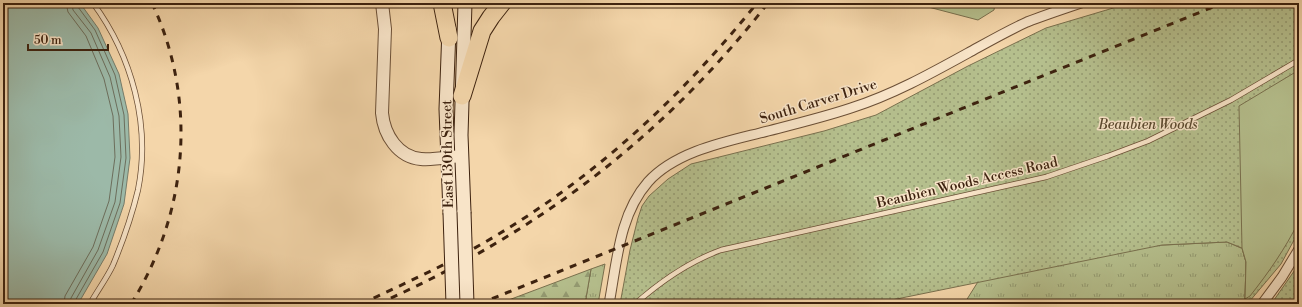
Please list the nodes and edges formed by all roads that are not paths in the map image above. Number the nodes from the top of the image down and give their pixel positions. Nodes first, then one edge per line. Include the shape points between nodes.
1 (93, 3) edge
2 (382, 3) edge
3 (442, 3) edge
4 (449, 3) edge
5 (465, 3) edge
6 (502, 3) edge
7 (1082, 3) edge
8 (449, 38) junction
9 (1299, 60) edge
10 (462, 96) junction
11 (462, 156) junction
12 (448, 157) junction
13 (1299, 249) edge
14 (90, 304) edge
15 (453, 304) edge
16 (467, 304) edge
17 (609, 304) edge
18 (635, 304) edge
19 (1262, 304) edge

1 - 14 lane via 106,20 124,56 136,95 141,133 141,161 138,189 123,238 112,266
2 - 12 street via 385,29 382,113 386,133 400,150 414,158 422,160
3 - 8 highway
4 - 8 main road, East 130th Street
5 - 10 main road, East 130th Street
6 - 10 highway via 482,31
7 - 17 street, South Carver Drive via 1026,22 938,70 881,97 826,116 705,148 661,171 649,181 629,212 623,229
8 - 12 main road, East 130th Street via 446,109
9 - 18 lane, Beaubien Woods Access Road via 1200,116 1148,141 1108,156 1046,177 721,250 678,271
10 - 11 main road, East 130th Street
11 - 12 street
11 - 16 main road, East 130th Street, bridge
12 - 15 main road, East 130th Street, bridge
13 - 19 street

